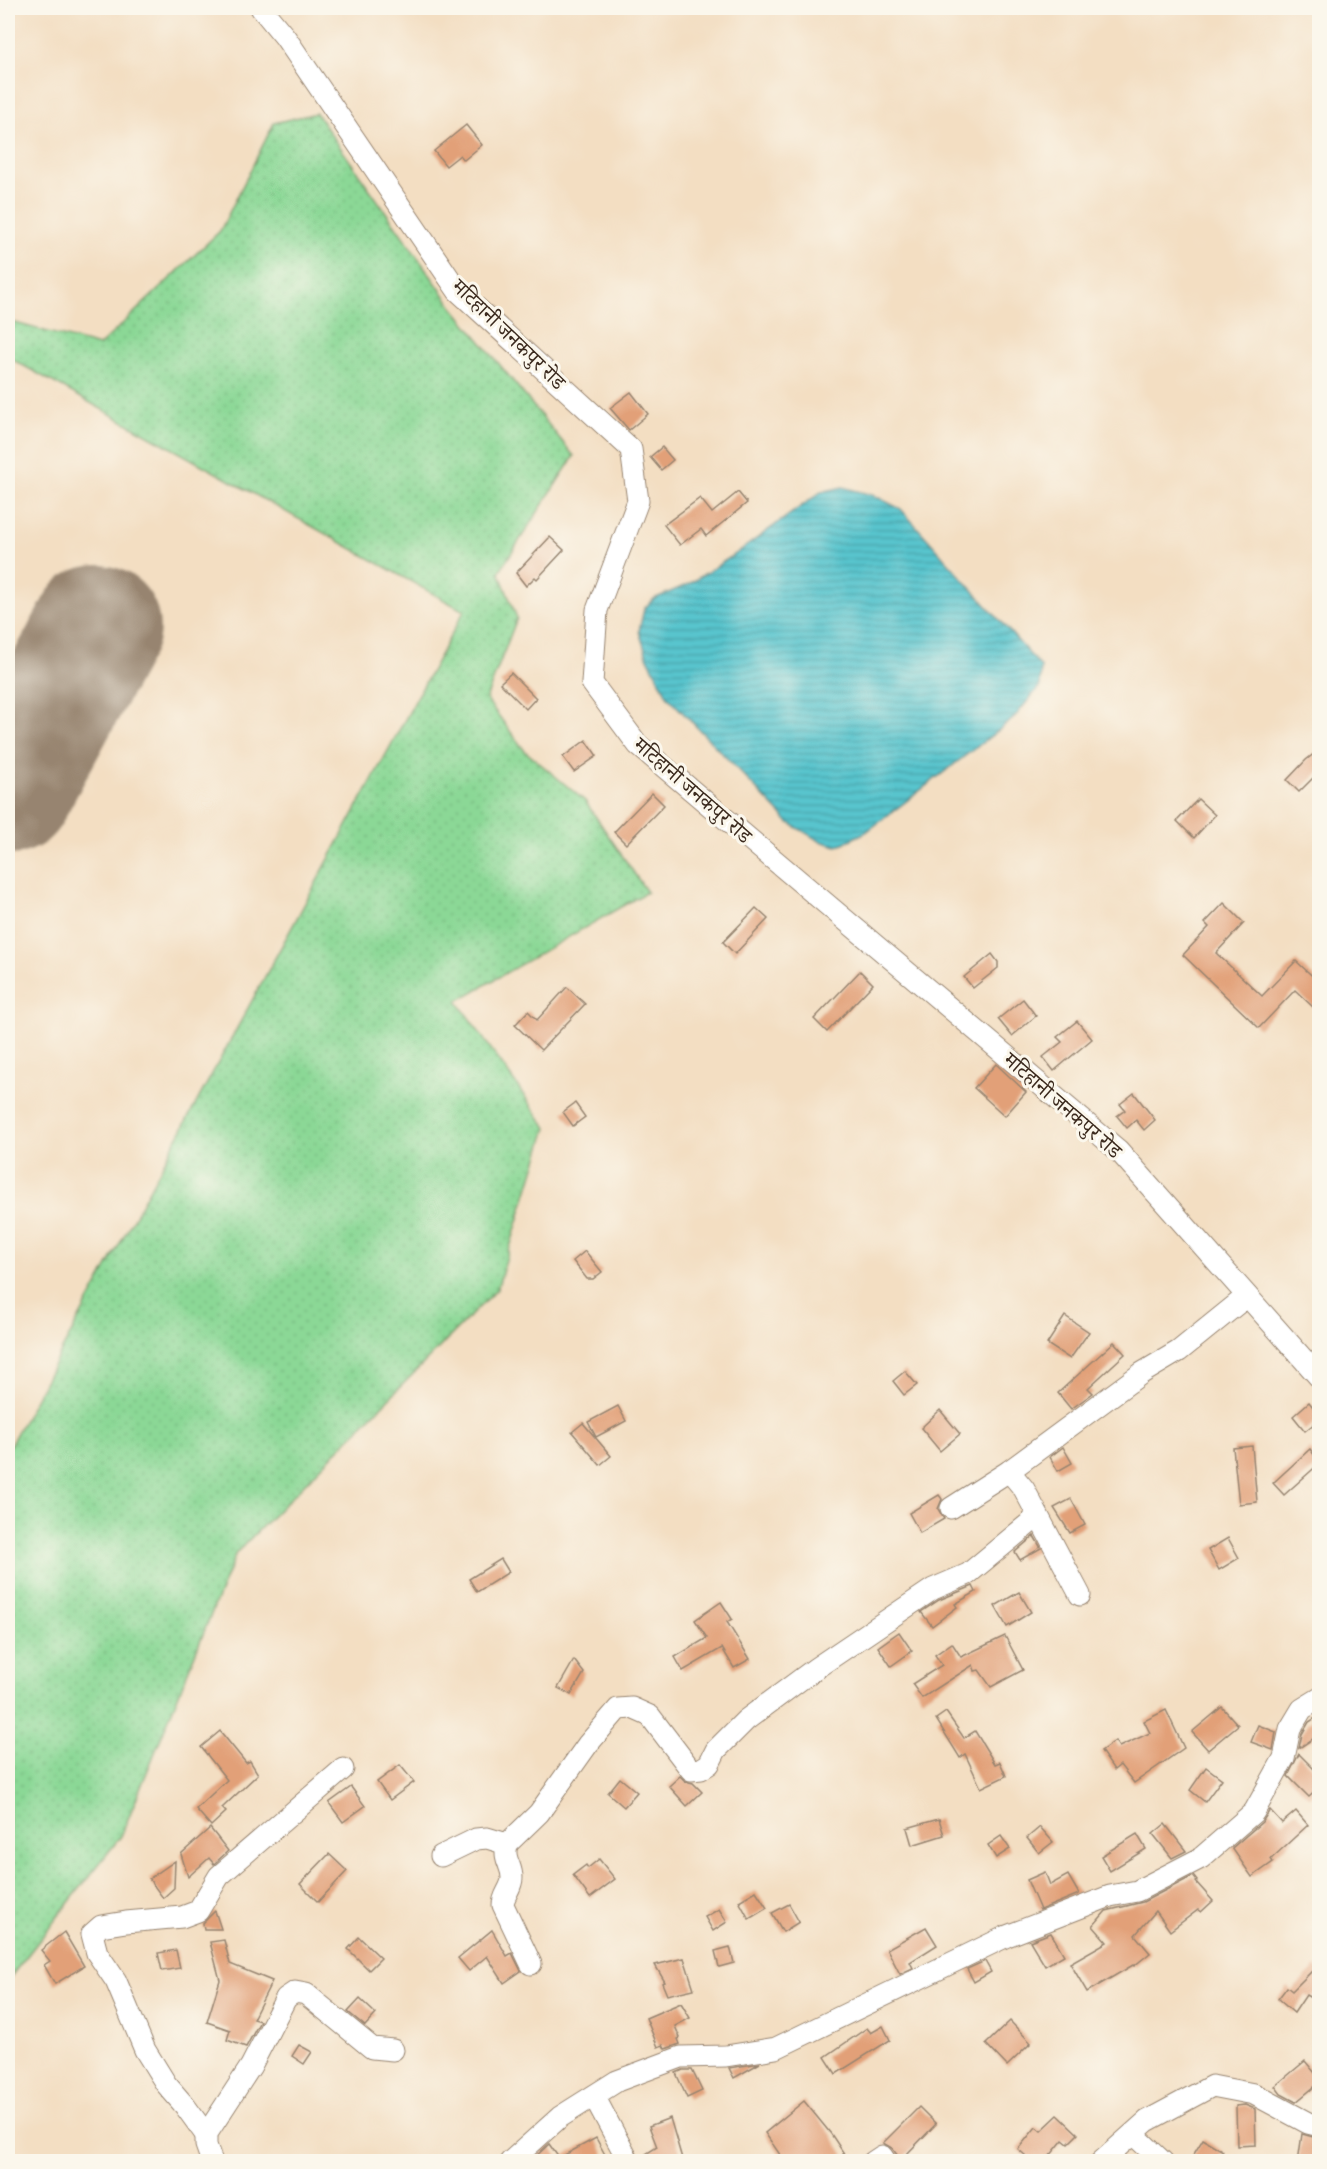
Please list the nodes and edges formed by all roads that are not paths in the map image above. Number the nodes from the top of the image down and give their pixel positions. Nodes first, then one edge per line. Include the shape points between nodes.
1 (261, 8) edge
2 (1247, 1296) junction
3 (1320, 1378) edge
4 (1009, 1471) junction
5 (951, 1508) dead end
6 (1038, 1516) junction
7 (1080, 1595) dead end
8 (1320, 1698) edge
9 (343, 1769) dead end
10 (507, 1844) junction
11 (441, 1856) dead end
12 (531, 1964) dead end
13 (393, 2050) dead end
14 (594, 2096) junction
15 (1320, 2126) edge
16 (1132, 2134) junction
17 (206, 2135) junction
18 (212, 2162) edge
19 (510, 2162) edge
20 (629, 2162) edge
21 (873, 2162) edge
22 (886, 2162) edge
23 (1101, 2162) edge
24 (1163, 2162) edge

1 - 2 street, मटिहानी जनकपुर रोड via 458,291 631,449 638,501 597,610 592,683 638,745 1118,1150
2 - 3 street, मटिहानी जनकपुर रोड
2 - 4 street via 1179,1351 1142,1373
4 - 5 street
4 - 6 street
6 - 7 street
6 - 10 street via 968,1574 933,1589 746,1720 701,1769 691,1770 650,1716 632,1708 618,1709 539,1813
8 - 14 street via 1302,1709 1290,1729 1284,1758 1254,1812 1201,1858 1137,1891 1110,1896 1007,1936 776,2048 726,2056 681,2057 617,2082
9 - 17 street via 219,1876 198,1911 182,1917 101,1926 92,1934 97,1953 116,1981 145,2050 165,2084
10 - 11 street via 476,1839
10 - 12 street via 505,1855 512,1885 503,1905
13 - 17 street via 372,2048 306,1994 295,1992 286,1998 252,2066
14 - 19 street via 560,2117
14 - 20 street
15 - 16 street via 1254,2094 1212,2086 1147,2121
16 - 23 street
16 - 24 street
17 - 18 street
21 - 22 street via 882,2156

